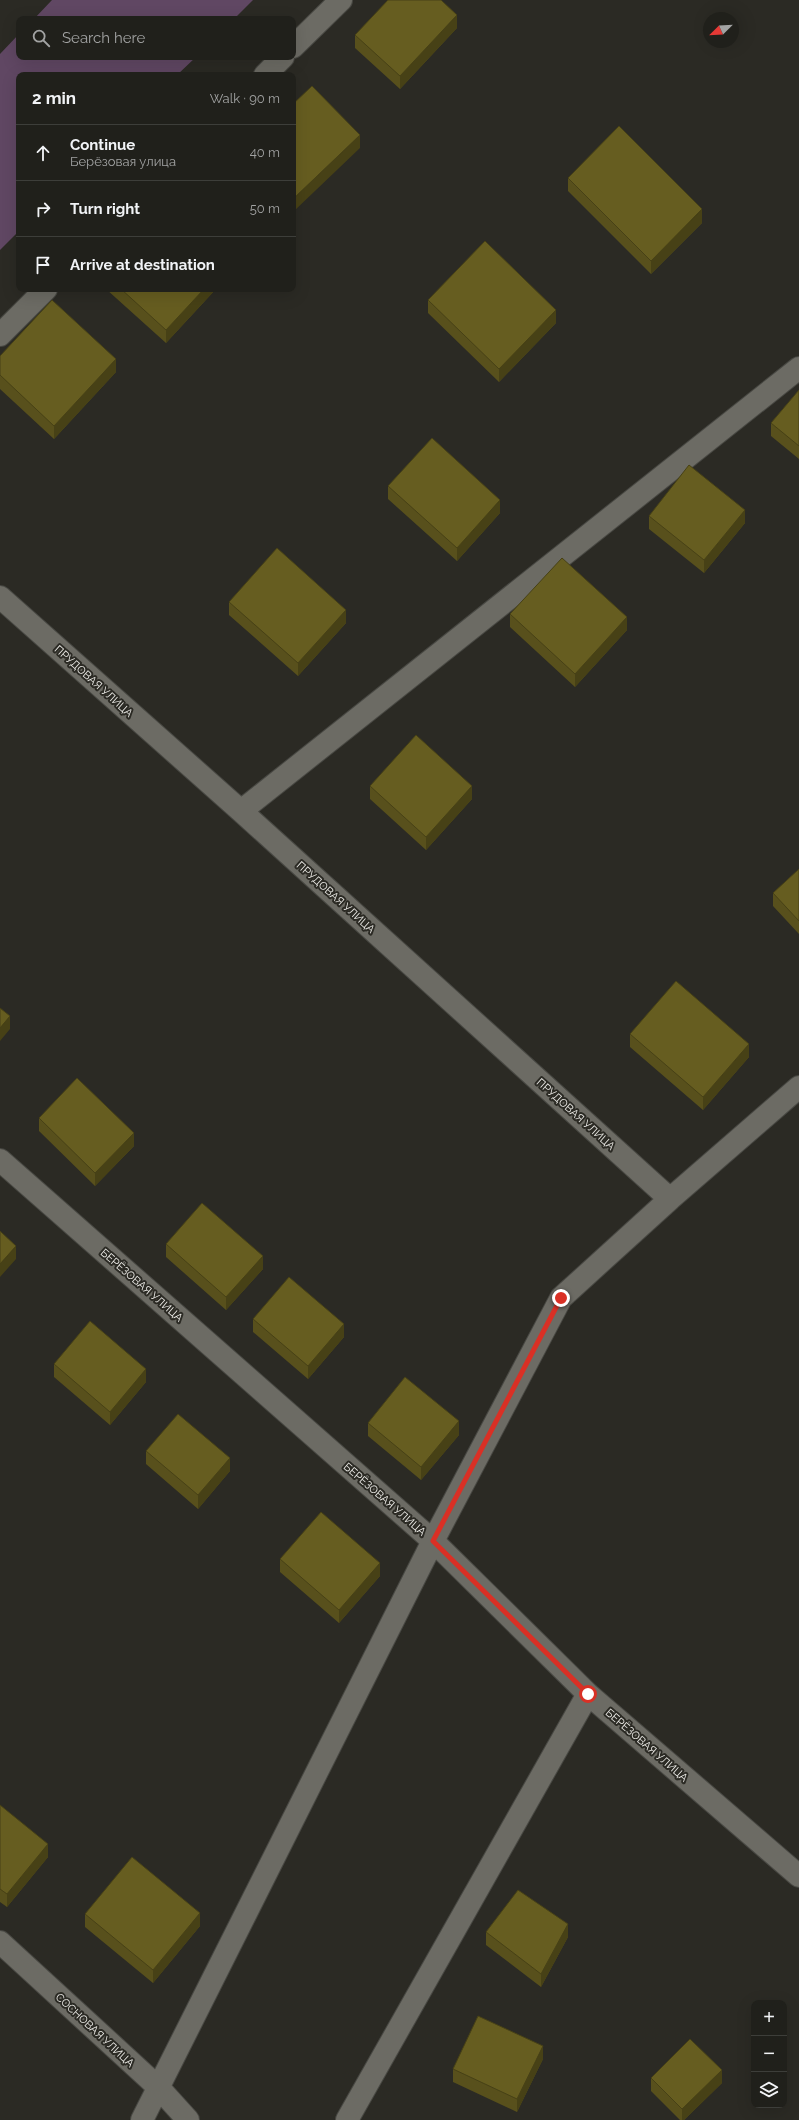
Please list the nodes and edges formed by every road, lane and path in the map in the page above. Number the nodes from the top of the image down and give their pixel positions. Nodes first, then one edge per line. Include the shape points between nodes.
1 (341, 0) edge
2 (296, 44) edge
3 (280, 60) edge
4 (268, 72) edge
5 (43, 292) edge
6 (0, 335) edge
7 (799, 368) edge
8 (0, 597) edge
9 (241, 811) junction
10 (799, 1087) edge
11 (0, 1160) edge
12 (670, 1198) junction
13 (433, 1541) junction
14 (588, 1694) junction
15 (799, 1876) edge
16 (0, 1942) edge
17 (159, 2088) junction
18 (142, 2120) edge
19 (188, 2120) edge
20 (347, 2120) edge

1 - 2 street
3 - 4 street
5 - 6 street
7 - 9 street
8 - 9 street, ПРУДОВАЯ УЛИЦА
9 - 12 street, ПРУДОВАЯ УЛИЦА
10 - 12 street
11 - 13 street, БЕРЁЗОВАЯ УЛИЦА
12 - 13 street via 561,1298
13 - 14 street, БЕРЁЗОВАЯ УЛИЦА
13 - 17 street
14 - 15 street, БЕРЁЗОВАЯ УЛИЦА
14 - 20 street
16 - 17 street, СОСНОВАЯ УЛИЦА
17 - 18 street
17 - 19 street, СОСНОВАЯ УЛИЦА

